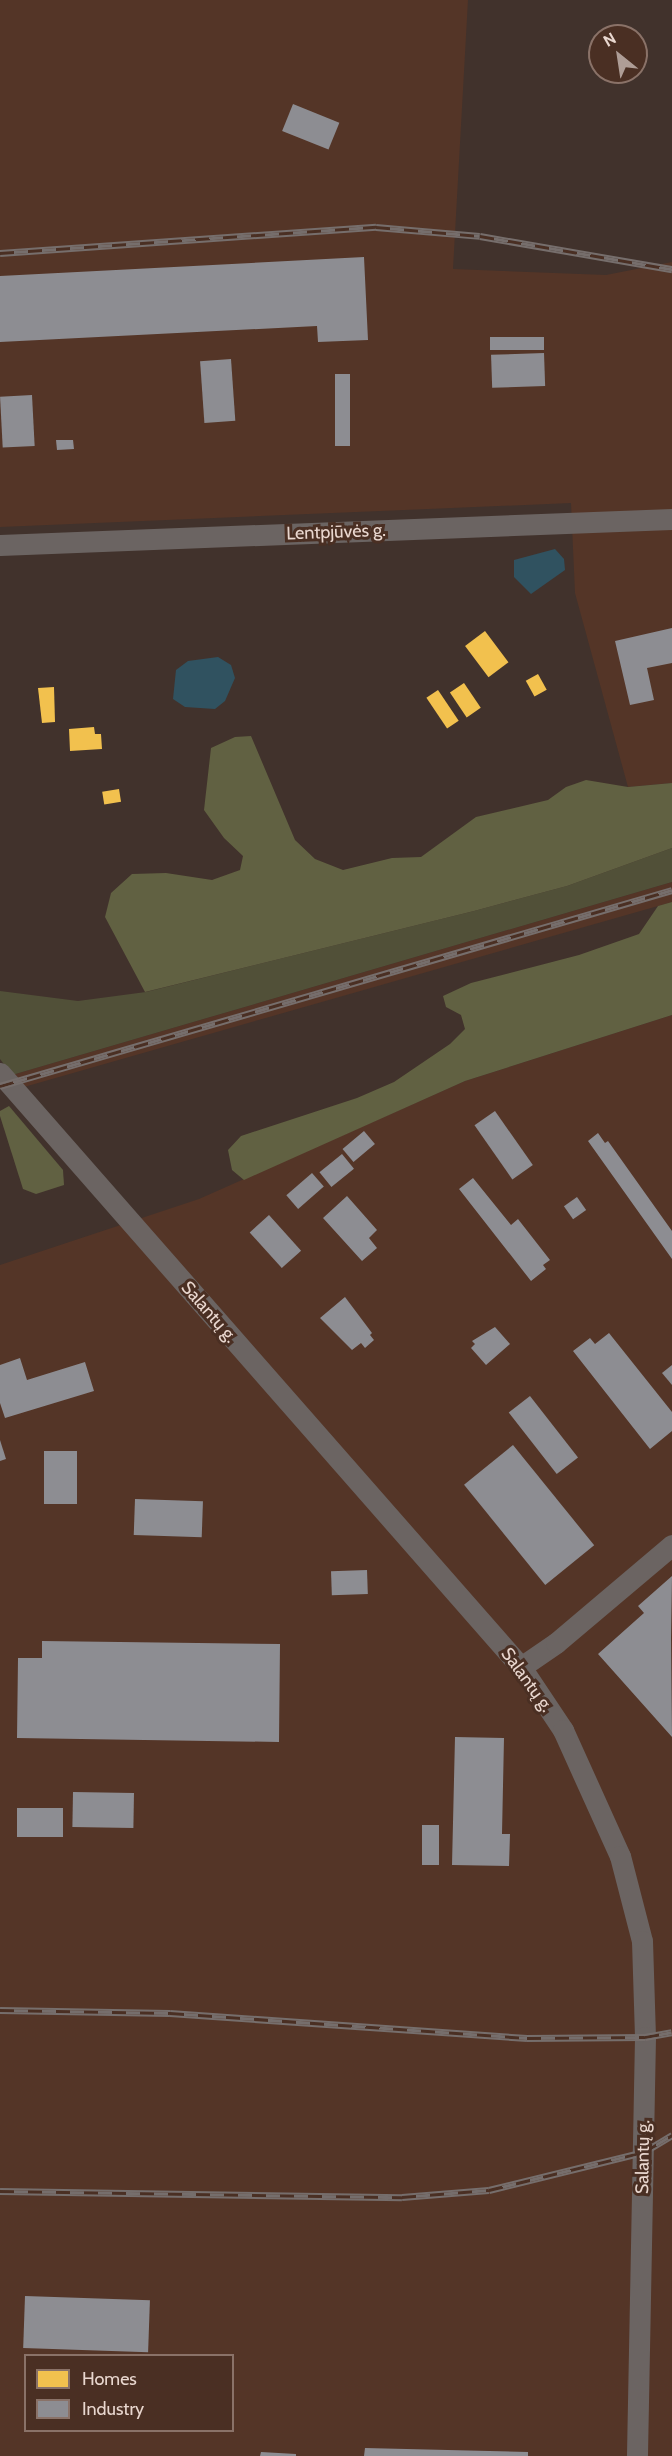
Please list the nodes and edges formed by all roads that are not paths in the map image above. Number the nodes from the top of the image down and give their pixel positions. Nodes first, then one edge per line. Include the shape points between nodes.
1 (672, 519) edge
2 (0, 545) edge
3 (0, 1073) edge
4 (672, 1545) edge
5 (521, 1667) junction
6 (637, 2456) edge

1 - 2 street, Lentpjūvės g.
3 - 5 street, Salantų g.
4 - 5 street via 556,1644
5 - 6 street, Salantų g. via 563,1730 610,1835 642,1941 645,2060

